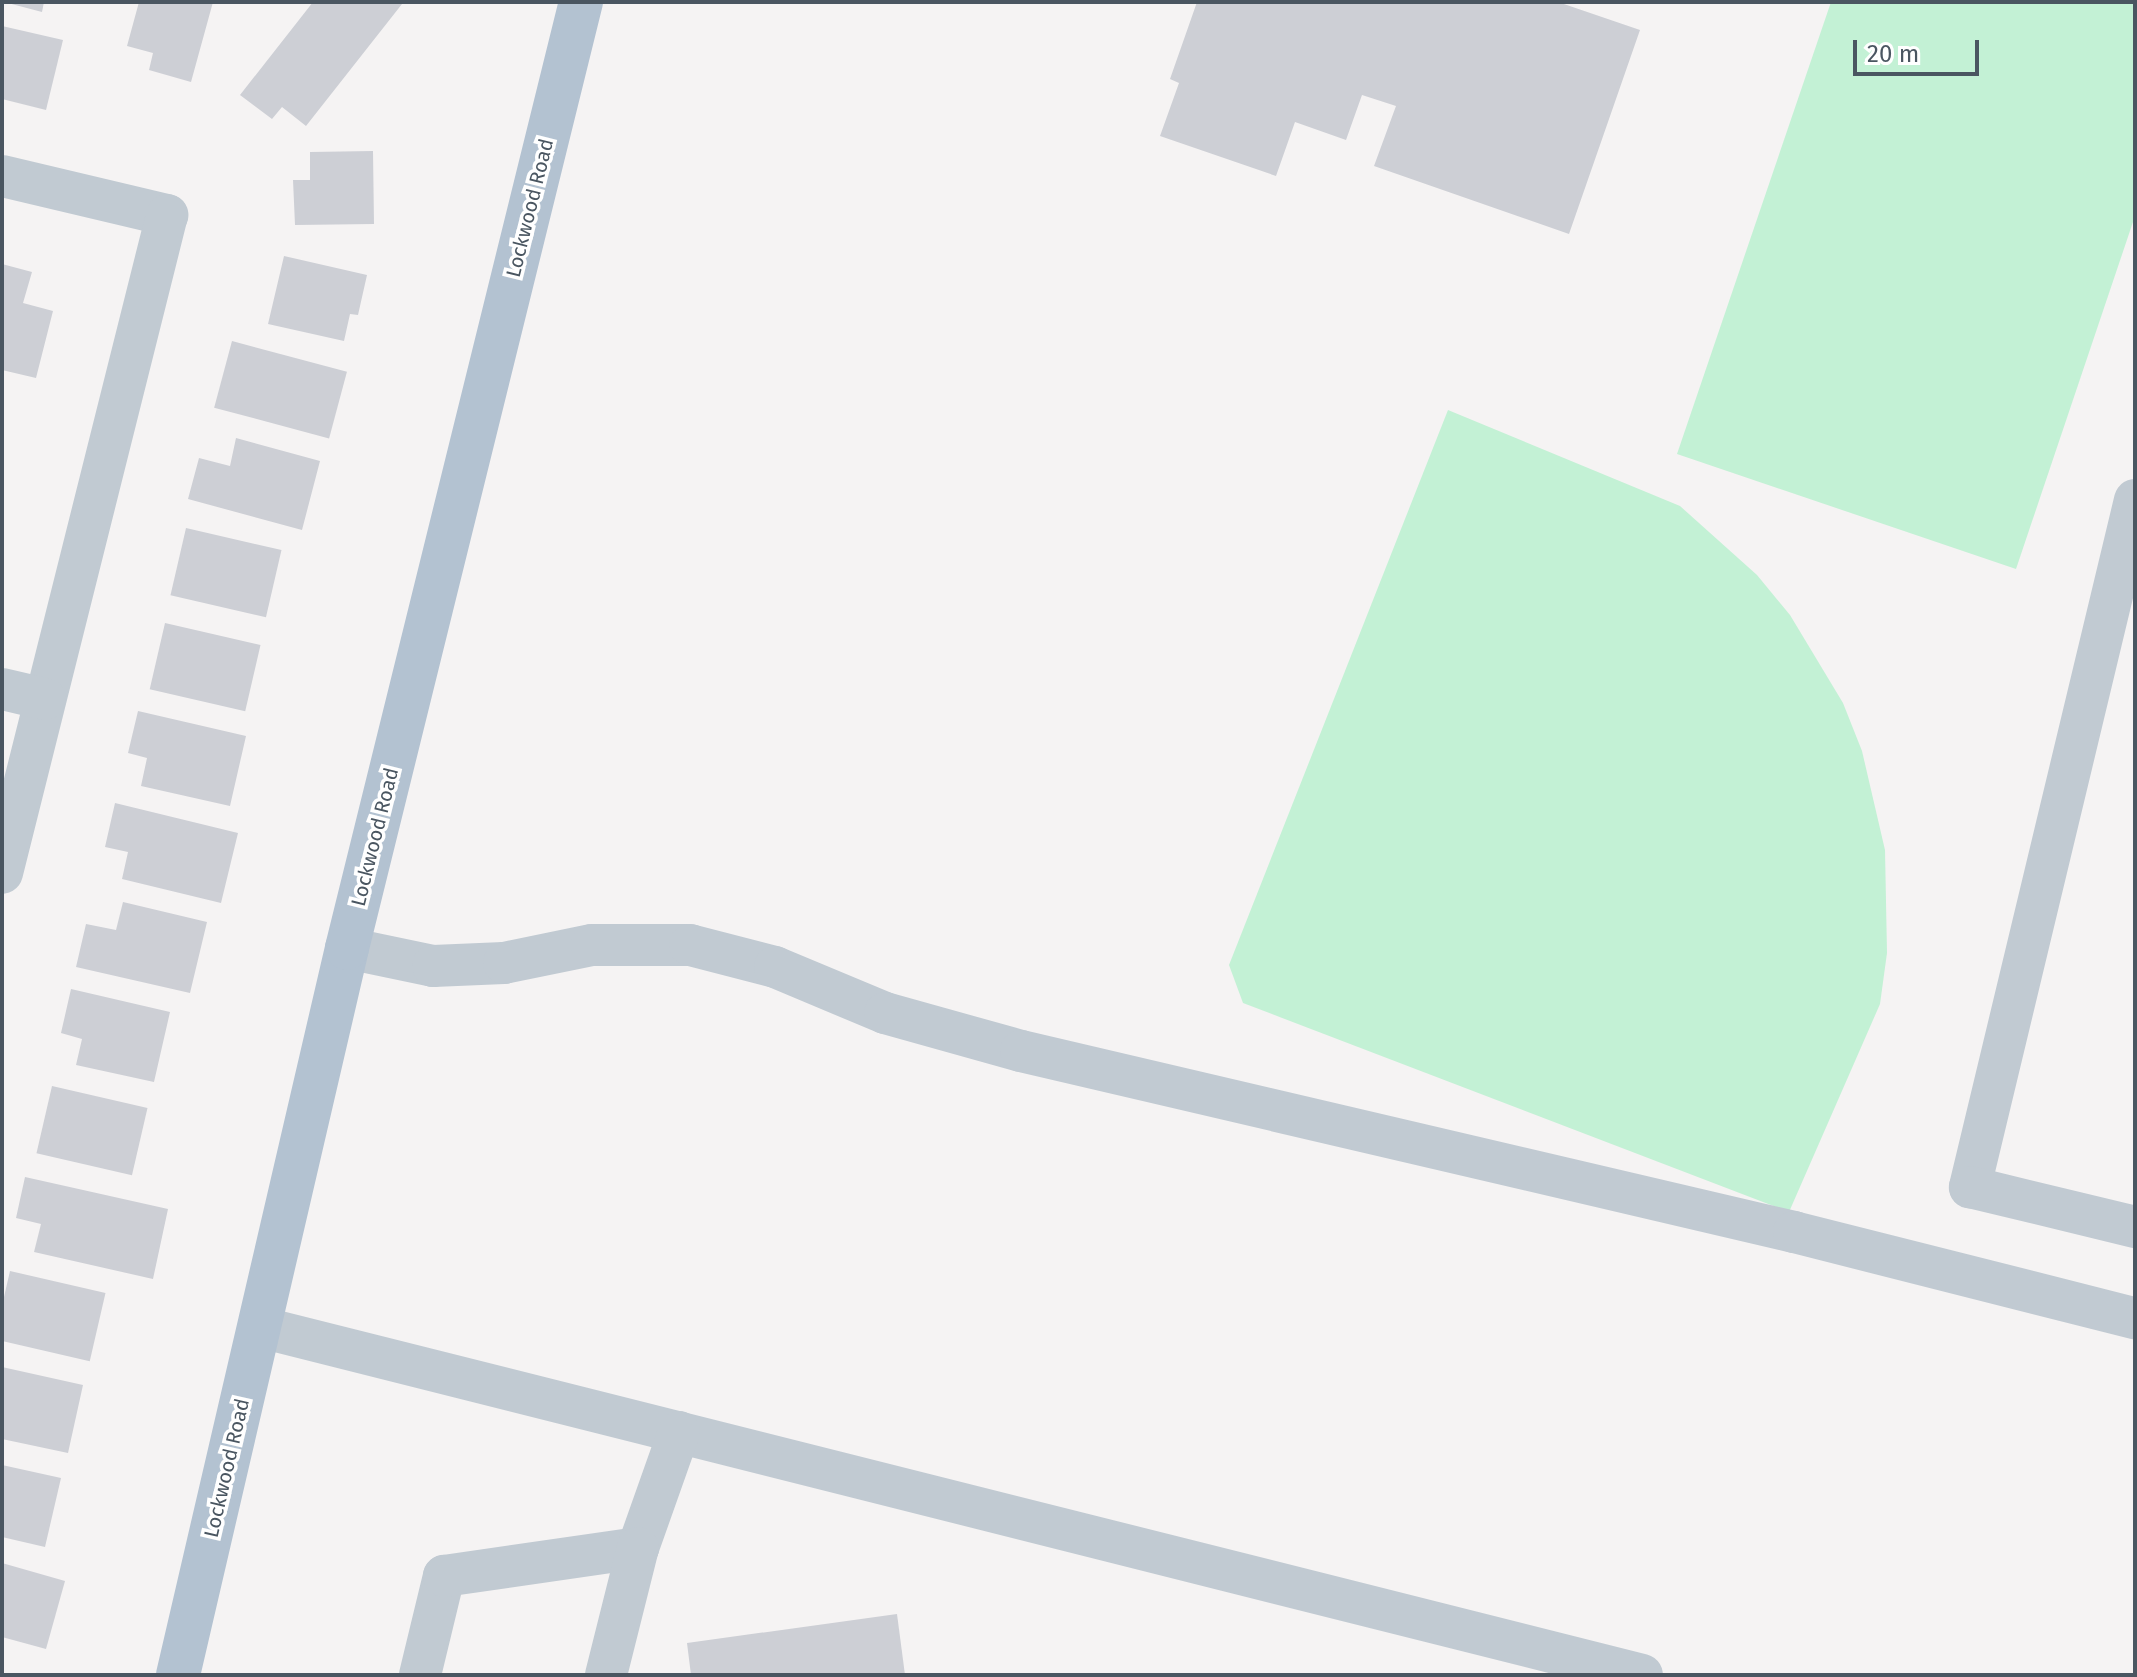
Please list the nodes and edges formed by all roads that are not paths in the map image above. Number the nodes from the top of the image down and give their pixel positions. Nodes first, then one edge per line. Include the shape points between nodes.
1 (581, 2) edge
2 (2, 176) edge
3 (2135, 500) edge
4 (2, 689) edge
5 (45, 699) junction
6 (2, 873) edge
7 (347, 948) junction
8 (2135, 1227) edge
9 (2135, 1318) edge
10 (260, 1327) junction
11 (679, 1432) junction
12 (638, 1548) junction
13 (178, 1675) edge
14 (420, 1675) edge
15 (606, 1675) edge
16 (1642, 1675) edge

1 - 7 main road, Lockwood Road
2 - 5 street via 167,215
3 - 8 street via 1970,1187
4 - 5 street
5 - 6 street
7 - 9 street via 433,966 504,963 592,945 690,945 775,967 885,1013 1021,1051 1794,1232
7 - 10 main road, Lockwood Road
10 - 11 street
10 - 13 main road, Lockwood Road
11 - 12 street
11 - 16 street
12 - 14 street via 444,1576
12 - 15 street

